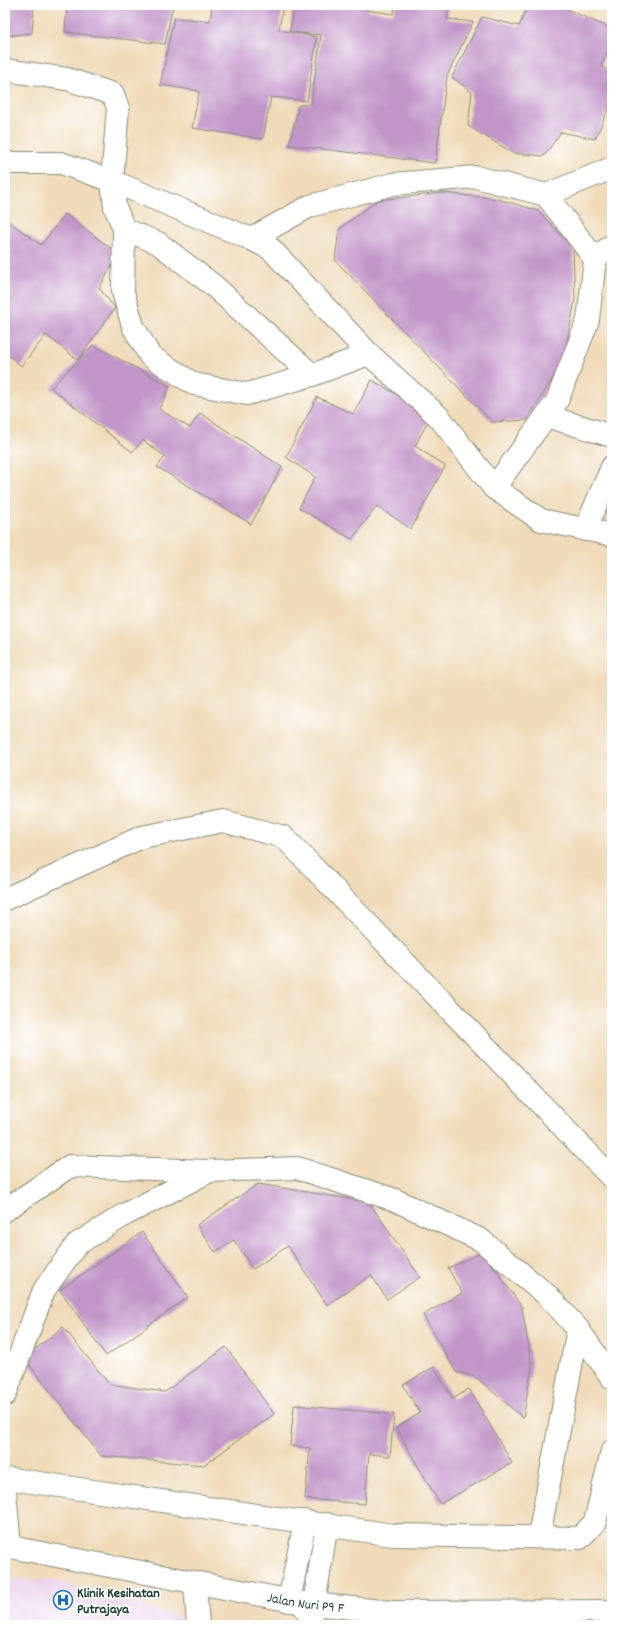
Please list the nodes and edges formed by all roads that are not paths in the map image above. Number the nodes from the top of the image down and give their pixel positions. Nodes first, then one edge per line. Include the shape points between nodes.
1 (5, 70) edge
2 (5, 163) edge
3 (612, 168) edge
4 (112, 181) junction
5 (546, 195) junction
6 (124, 229) junction
7 (251, 239) junction
8 (604, 252) edge
9 (369, 354) junction
10 (312, 375) junction
11 (546, 416) junction
12 (612, 436) edge
13 (612, 467) edge
14 (494, 488) junction
15 (585, 530) junction
16 (612, 535) edge
17 (5, 899) edge
18 (209, 1171) junction
19 (612, 1178) edge
20 (5, 1210) edge
21 (578, 1329) junction
22 (612, 1378) edge
23 (5, 1395) edge
24 (612, 1451) edge
25 (5, 1478) edge
26 (5, 1491) edge
27 (305, 1521) junction
28 (327, 1524) junction
29 (539, 1536) junction
30 (8, 1548) edge
31 (195, 1583) junction
32 (305, 1608) edge
33 (612, 1611) edge
34 (198, 1625) edge

1 - 4 street via 67,79 113,94 118,108
2 - 4 street via 61,163
3 - 5 street
4 - 6 street via 115,207
4 - 7 street
5 - 7 street via 476,177 393,184 310,206
5 - 8 street
6 - 10 street via 158,243 214,286
6 - 10 street via 123,292 133,326 150,356 194,384 247,394
7 - 9 street via 271,249
8 - 11 street via 588,320 557,401
9 - 10 street
9 - 14 street via 440,417
11 - 12 street
11 - 14 street
13 - 15 street
14 - 15 street via 541,520
15 - 16 street
17 - 19 street via 142,837 223,821 284,837
18 - 20 street via 70,1166
18 - 21 street via 297,1168 395,1200 481,1240 548,1296
18 - 23 street via 126,1214 77,1244 44,1290
21 - 22 street
21 - 29 street
24 - 29 street via 595,1522 580,1538
25 - 27 street
26 - 30 street
27 - 28 street
27 - 32 street
28 - 29 street via 393,1535
28 - 32 street
30 - 31 street, Jalan Nuri P9 F
31 - 32 street, Jalan Nuri P9 F
31 - 34 street
32 - 33 street, Jalan Nuri P9 F via 392,1612

